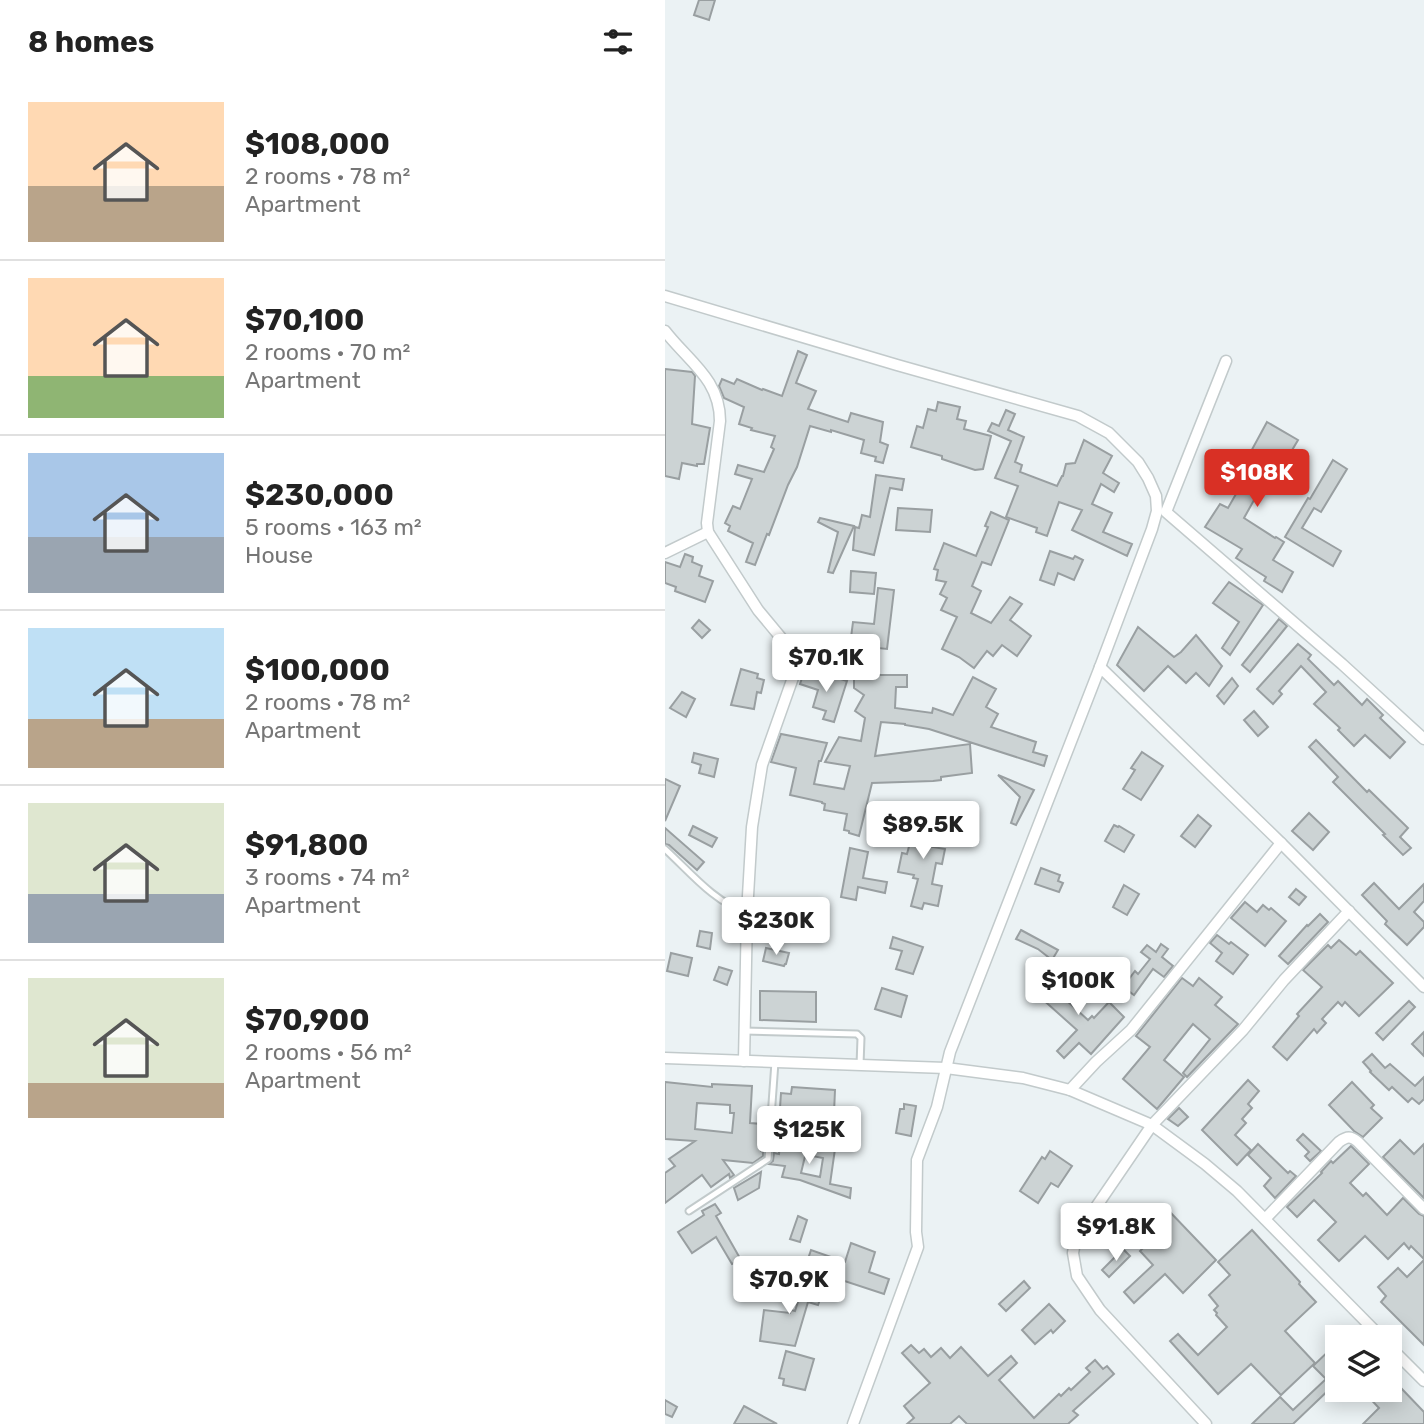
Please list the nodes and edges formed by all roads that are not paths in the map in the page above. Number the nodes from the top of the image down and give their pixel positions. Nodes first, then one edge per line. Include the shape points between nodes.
1 (665, 296) edge
2 (665, 331) edge
3 (1226, 361) dead end
4 (708, 531) junction
5 (665, 553) edge
6 (1100, 667) junction
7 (1424, 739) edge
8 (1281, 843) junction
9 (665, 849) edge
10 (1349, 911) junction
11 (747, 913) junction
12 (1424, 987) edge
13 (744, 1031) junction
14 (665, 1058) edge
15 (744, 1061) junction
16 (775, 1062) junction
17 (860, 1065) junction
18 (946, 1068) junction
19 (1070, 1090) junction
20 (1152, 1125) junction
21 (1424, 1209) edge
22 (689, 1211) dead end
23 (1265, 1219) junction
24 (1369, 1325) edge
25 (1402, 1359) edge
26 (1424, 1381) edge
27 (853, 1424) edge
28 (1206, 1424) edge

1 - 6 street via 1078,416 1109,433 1148,478 1157,511
2 - 4 street via 703,372 720,409
3 - 7 street via 1165,512
4 - 5 street
4 - 11 street via 796,660 762,765 752,827
6 - 8 street
6 - 18 street
8 - 10 street
8 - 19 street via 1131,1030
9 - 11 lane via 719,900
10 - 12 street
10 - 20 street
11 - 13 street
13 - 15 street
13 - 17 lane via 857,1034 862,1038
14 - 15 street
15 - 16 street
16 - 17 street
16 - 22 lane via 768,1159
17 - 18 street
18 - 19 street via 1023,1078
18 - 27 street via 917,1160 918,1247
19 - 20 street
20 - 23 street via 1205,1164
20 - 28 street via 1081,1228 1074,1265 1100,1310
21 - 23 street via 1348,1137
23 - 24 street
25 - 26 street

